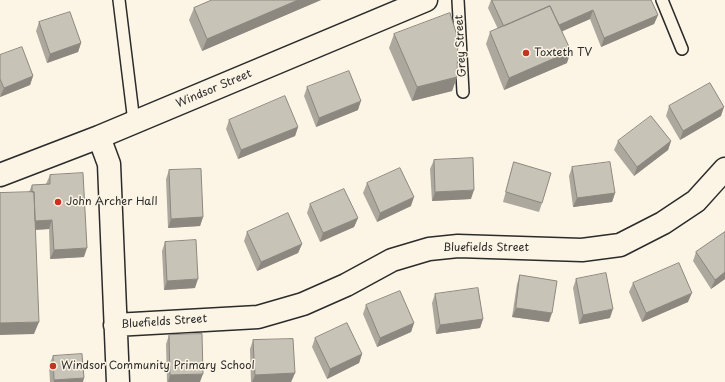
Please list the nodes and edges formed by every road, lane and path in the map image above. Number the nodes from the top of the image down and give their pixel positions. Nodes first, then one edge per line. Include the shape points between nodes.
1 (119, 0) edge
2 (426, 0) edge
3 (458, 0) edge
4 (662, 0) edge
5 (682, 49) dead end
6 (463, 92) dead end
7 (134, 122) junction
8 (99, 137) junction
9 (725, 169) edge
10 (0, 175) edge
11 (115, 325) junction
12 (118, 382) edge

1 - 7 lane
2 - 7 street, Windsor Street
3 - 6 lane, Grey Street
4 - 5 lane
7 - 8 street, Windsor Street
8 - 10 street, Windsor Street
8 - 11 street via 109,164
9 - 11 street, Bluefields Street via 696,201 663,223 620,245 582,250 458,246 429,249 392,260 346,285 303,304 258,317
11 - 12 street

